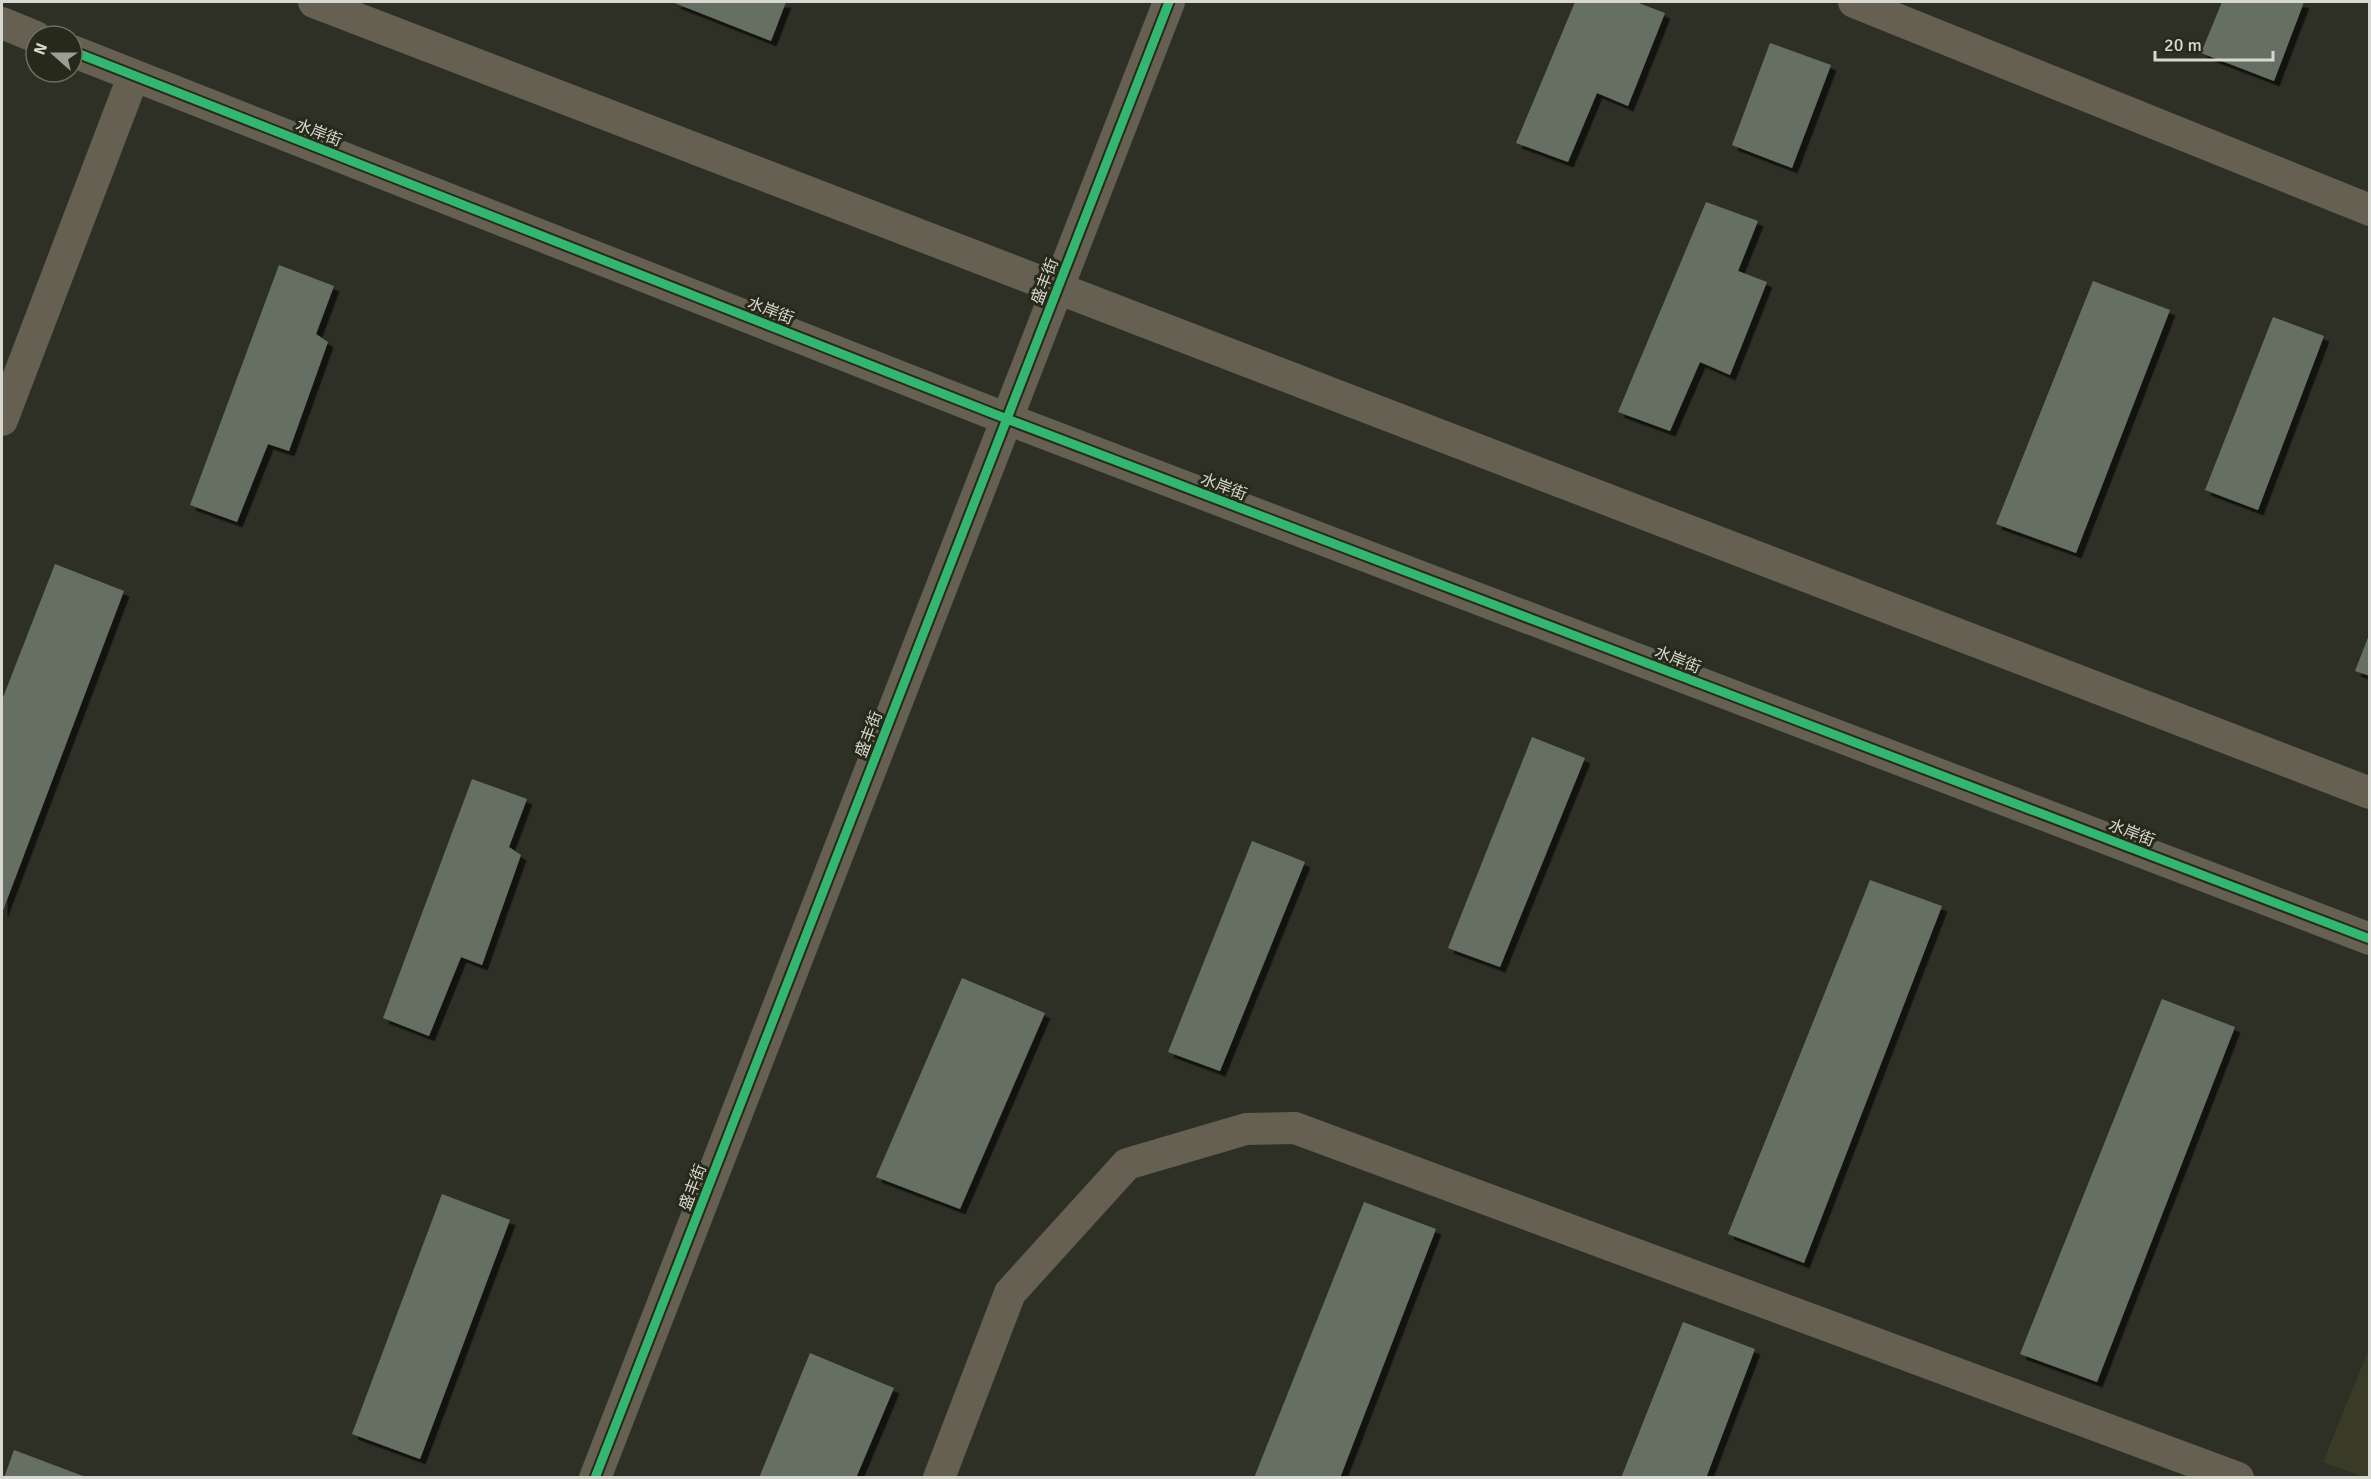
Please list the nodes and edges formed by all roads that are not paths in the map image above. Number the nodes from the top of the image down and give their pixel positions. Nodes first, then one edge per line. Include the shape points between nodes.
1 (314, 2) edge
2 (1169, 2) edge
3 (1854, 2) edge
4 (2, 23) edge
5 (24, 32) edge
6 (84, 56) edge
7 (128, 73) junction
8 (2370, 210) edge
9 (1058, 287) junction
10 (1006, 419) junction
11 (2, 420) edge
12 (2370, 793) edge
13 (2370, 939) edge
14 (595, 1478) edge
15 (939, 1478) edge
16 (2238, 1478) edge

1 - 9 street
2 - 9 street, 盛丰街
3 - 8 street
4 - 5 street
6 - 7 street, 水岸街
7 - 10 street, 水岸街
7 - 11 street via 130,85
9 - 10 street, 盛丰街
9 - 12 street
10 - 13 street, 水岸街
10 - 14 street, 盛丰街
15 - 16 street via 1010,1293 1127,1164 1246,1129 1295,1128

